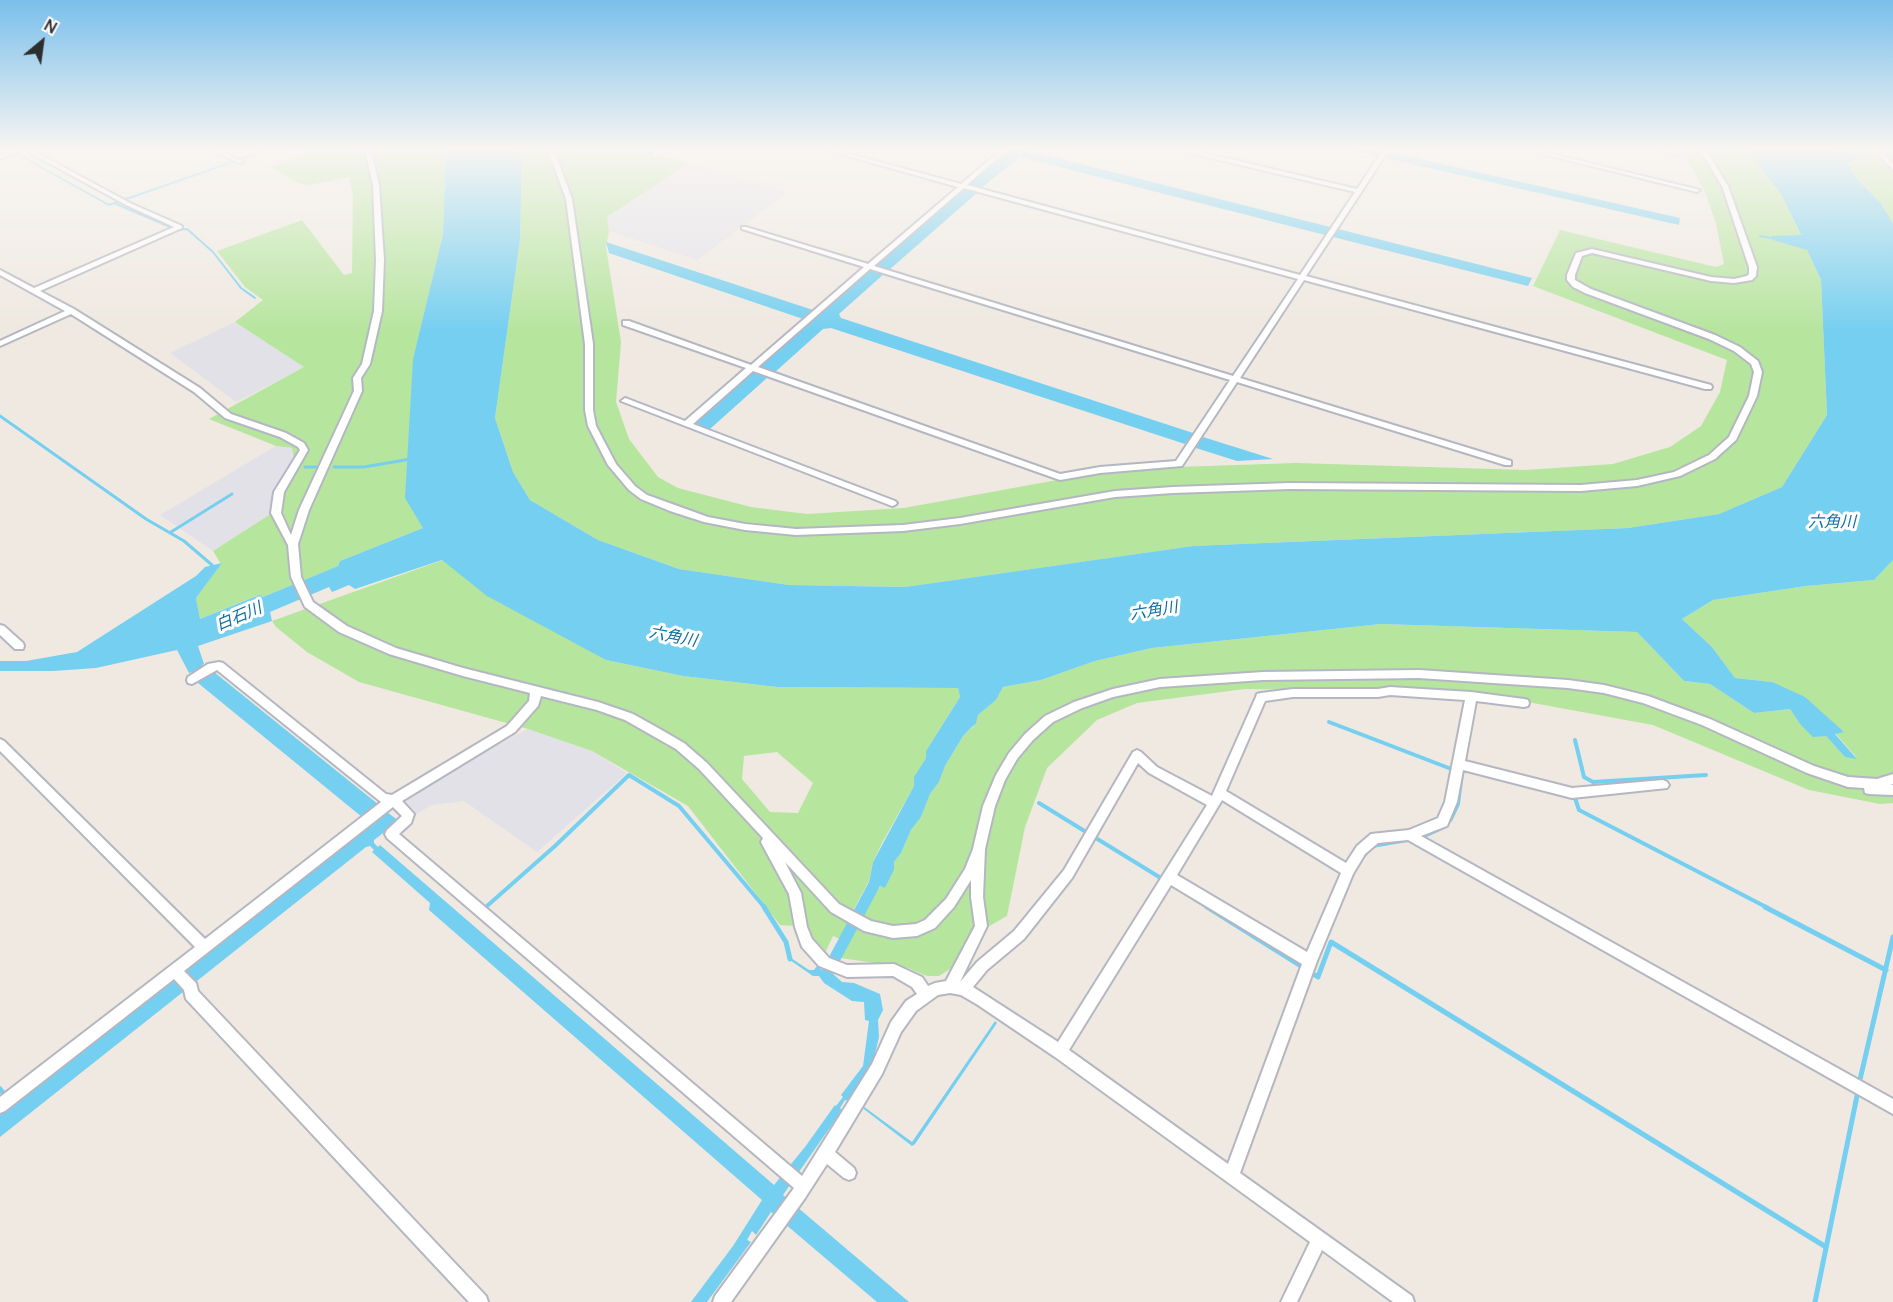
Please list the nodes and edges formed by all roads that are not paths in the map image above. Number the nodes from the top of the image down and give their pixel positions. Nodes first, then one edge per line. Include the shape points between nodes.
1 (144, 211) edge
2 (377, 211) edge
3 (571, 211) edge
4 (933, 211) edge
5 (1058, 211) edge
6 (1345, 211) edge
7 (1734, 211) edge
8 (744, 228) dead end
9 (869, 266) junction
10 (0, 272) edge
11 (1301, 276) junction
12 (33, 291) junction
13 (71, 311) junction
14 (626, 323) dead end
15 (0, 344) edge
16 (751, 368) junction
17 (1234, 378) junction
18 (1708, 387) dead end
19 (625, 400) dead end
20 (687, 424) junction
21 (1508, 463) dead end
22 (892, 503) dead end
23 (293, 544) junction
24 (0, 629) edge
25 (19, 646) dead end
26 (192, 681) dead end
27 (536, 690) junction
28 (1471, 696) junction
29 (1524, 703) dead end
30 (0, 744) edge
31 (1457, 769) junction
32 (1893, 779) edge
33 (1663, 785) dead end
34 (1860, 785) junction
35 (1893, 790) edge
36 (1217, 798) junction
37 (393, 800) junction
38 (759, 829) junction
39 (1414, 838) junction
40 (979, 849) junction
41 (1348, 871) junction
42 (1166, 880) junction
43 (204, 947) junction
44 (1308, 967) junction
45 (176, 972) junction
46 (957, 988) junction
47 (926, 995) junction
48 (1060, 1052) junction
49 (2, 1104) edge
50 (1893, 1107) edge
51 (825, 1153) junction
52 (849, 1173) dead end
53 (1231, 1177) junction
54 (802, 1190) junction
55 (1319, 1239) junction
56 (480, 1302) edge
57 (721, 1302) edge
58 (1289, 1302) edge
59 (1406, 1302) edge

1 - 12 street via 180,227
2 - 23 street via 378,311 366,363 357,378 358,391 304,510
3 - 7 street via 590,344 589,410 592,426 612,465 644,497 673,509 707,520 796,532 903,528 1115,494 1173,490 1290,486 1581,488 1637,483 1677,474 1712,457 1733,438 1753,396 1758,372 1755,363 1712,337 1588,291 1576,285 1570,275 1579,255 1592,250 1711,279 1749,278 1753,267
4 - 9 street
5 - 11 street
6 - 11 street
8 - 9 street
9 - 16 street
9 - 17 street
10 - 12 street
11 - 17 street
11 - 18 street
12 - 13 street
13 - 15 street
13 - 23 street via 197,390 228,416 302,445 304,450 279,492 276,513
14 - 16 street
16 - 17 street via 1060,477 1179,464
16 - 20 street
17 - 21 street
19 - 20 street
20 - 22 street
23 - 27 street via 297,577 309,604 343,629 393,651
24 - 25 street
26 - 37 street via 219,666 383,798
27 - 37 street via 534,703 512,729
27 - 38 street via 629,717 680,746
28 - 29 street
28 - 31 street
28 - 36 street via 1390,691 1261,697
30 - 43 street
31 - 33 street via 1572,793
31 - 39 street via 1443,822
32 - 34 street
34 - 35 street
34 - 40 street via 1818,772 1706,722 1604,689 1419,674 1210,678 1113,693 1049,719 1013,756 1000,778
36 - 41 street
36 - 42 street
36 - 46 street via 1153,770 1137,755 1068,874 1019,935
37 - 43 street
37 - 54 street via 408,814 391,834 779,1166
38 - 40 street via 836,908 869,927 893,932 917,930 930,924 950,903
38 - 47 street via 795,893 807,943 824,962 848,971 894,970 917,982
39 - 41 street via 1375,838 1361,850
39 - 50 street
40 - 46 street via 977,897 981,926
41 - 44 street
42 - 44 street
42 - 48 street
43 - 45 street
44 - 53 street
45 - 49 street
45 - 56 street via 191,988 191,994
46 - 47 street via 935,989
46 - 48 street
47 - 51 street via 911,1006 896,1027 857,1103
48 - 53 street
51 - 52 street
51 - 54 street
53 - 55 street
54 - 57 street
55 - 58 street
55 - 59 street

